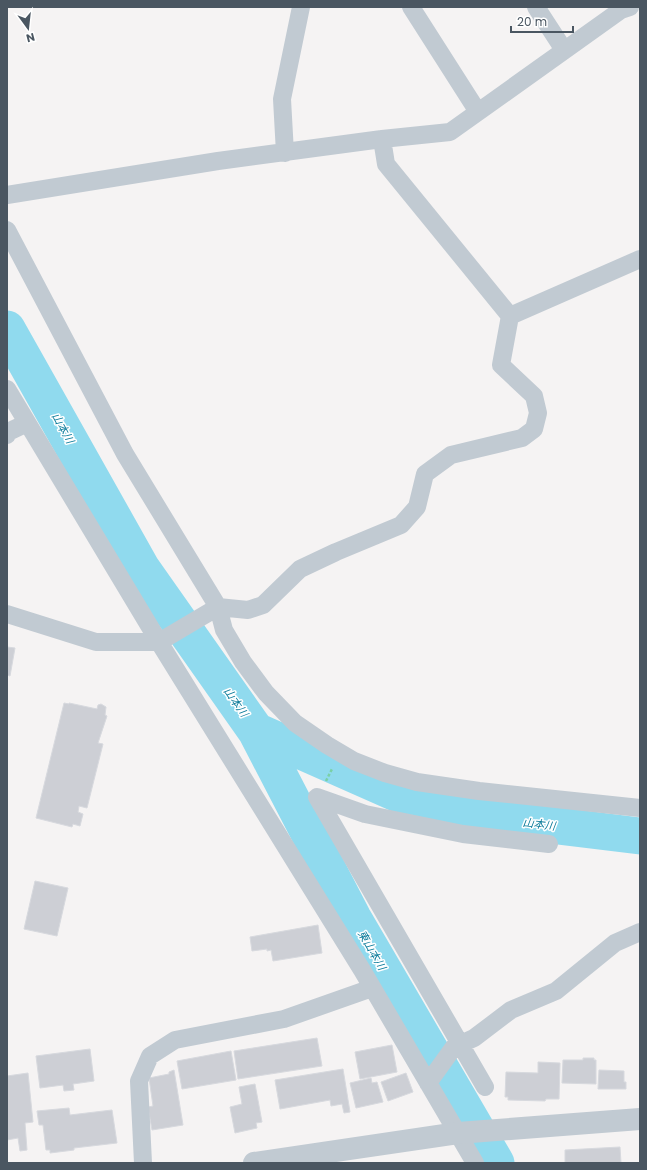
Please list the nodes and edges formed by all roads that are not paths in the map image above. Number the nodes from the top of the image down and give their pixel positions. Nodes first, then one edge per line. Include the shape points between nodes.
1 (301, 7) edge
2 (411, 7) edge
3 (536, 7) edge
4 (630, 7) edge
5 (564, 50) junction
6 (478, 112) junction
7 (382, 139) junction
8 (286, 153) junction
9 (7, 195) edge
10 (7, 230) edge
11 (640, 259) edge
12 (510, 316) junction
13 (7, 389) edge
14 (27, 423) junction
15 (7, 435) edge
16 (218, 607) junction
17 (7, 614) edge
18 (159, 642) junction
19 (640, 808) edge
20 (549, 844) dead end
21 (640, 932) edge
22 (372, 988) junction
23 (457, 1045) junction
24 (428, 1083) junction
25 (486, 1087) dead end
26 (640, 1119) edge
27 (462, 1132) junction
28 (143, 1163) edge
29 (254, 1163) edge
30 (475, 1163) edge

1 - 8 street via 282,99
2 - 6 street
3 - 5 street
4 - 5 street via 621,10
5 - 6 street
6 - 7 street via 450,132
7 - 8 street
7 - 12 street via 386,164
8 - 9 street via 218,161
10 - 16 street via 125,454
11 - 12 street
12 - 16 street via 501,365 534,396 538,414 534,429 522,438 451,455 425,474 417,507 401,525 300,569 263,604 248,610
13 - 14 street
14 - 15 street via 8,432
14 - 18 street
16 - 18 street
16 - 19 street via 224,630 242,662 266,693 295,722 354,761 417,782
17 - 18 street via 96,642
18 - 22 street
20 - 23 street via 463,834 365,814 317,797
21 - 23 street via 615,943 556,991 511,1010 474,1038
22 - 24 street
22 - 28 street via 284,1019 175,1040 150,1056 139,1081
23 - 24 street
23 - 25 street
24 - 27 street
26 - 27 street
27 - 29 street
27 - 30 street

